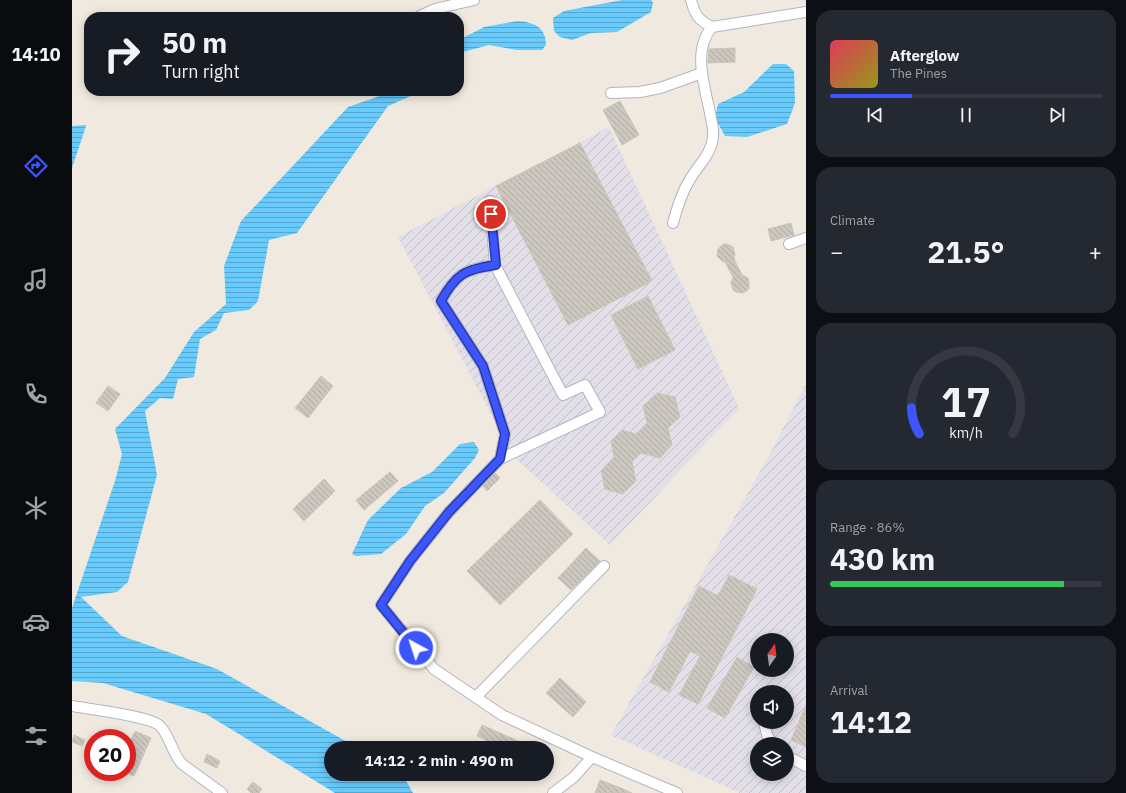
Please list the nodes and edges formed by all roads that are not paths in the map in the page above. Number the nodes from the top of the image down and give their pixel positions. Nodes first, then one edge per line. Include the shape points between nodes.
1 (474, 0) edge
2 (691, 0) edge
3 (429, 12) edge
4 (806, 12) edge
5 (712, 27) junction
6 (702, 73) junction
7 (611, 93) dead end
8 (490, 201) dead end
9 (673, 223) dead end
10 (806, 238) edge
11 (789, 244) dead end
12 (496, 265) junction
13 (500, 459) junction
14 (604, 566) dead end
15 (476, 697) junction
16 (72, 706) edge
17 (592, 757) junction
18 (794, 760) edge
19 (806, 766) edge
20 (222, 793) edge
21 (553, 793) edge
22 (677, 793) edge

1 - 3 street
2 - 5 street via 694,13 702,22
4 - 5 street
5 - 6 street via 706,34 702,47
6 - 7 street via 660,88
6 - 9 street via 714,134 712,146 689,181 679,201
8 - 12 street
10 - 11 street
12 - 13 street via 476,267 461,274 448,288 441,301 483,366 505,434
12 - 13 street via 563,394 585,384 600,412
13 - 15 street via 449,512 410,561 381,605 434,669
14 - 15 street
15 - 17 street via 502,715
16 - 20 street via 157,723 182,764
17 - 21 street via 574,777
17 - 22 street
18 - 19 street

